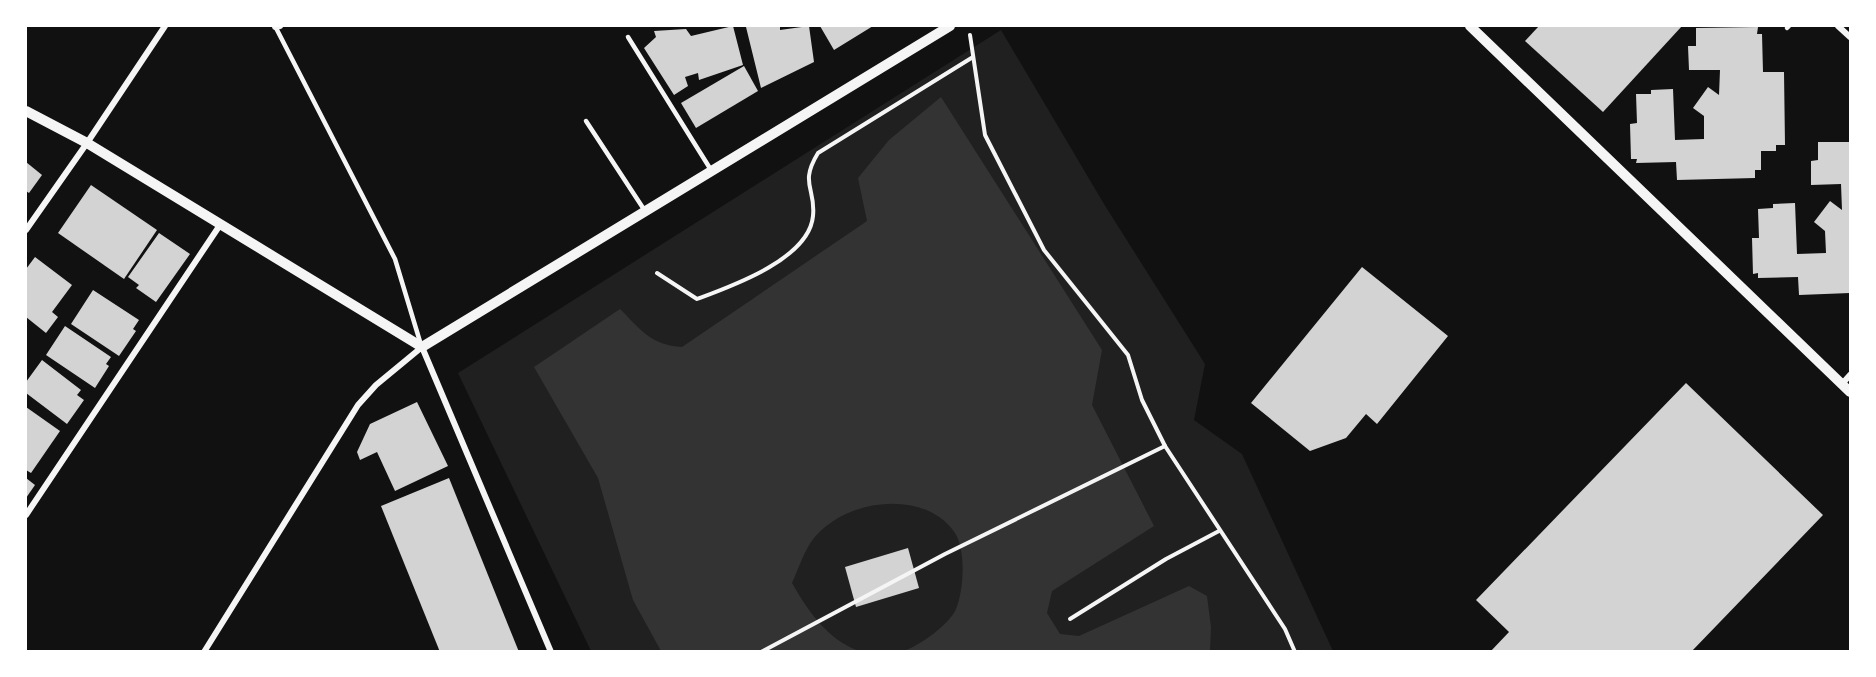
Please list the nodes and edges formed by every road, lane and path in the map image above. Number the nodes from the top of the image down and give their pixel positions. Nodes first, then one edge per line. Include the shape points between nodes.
1 (165, 26) edge
2 (276, 26) edge
3 (950, 26) edge
4 (969, 26) edge
5 (1470, 26) edge
6 (1838, 26) edge
7 (1851, 37) edge
8 (628, 38) dead end
9 (973, 57) junction
10 (26, 111) edge
11 (586, 121) dead end
12 (87, 143) junction
13 (711, 171) junction
14 (645, 212) junction
15 (220, 225) junction
16 (26, 230) edge
17 (657, 273) dead end
18 (422, 347) junction
19 (1851, 375) edge
20 (1846, 388) edge
21 (1165, 446) junction
22 (26, 515) edge
23 (1219, 531) junction
24 (1070, 619) dead end
25 (204, 651) edge
26 (551, 651) edge
27 (761, 651) edge
28 (1295, 651) edge

1 - 12 street
2 - 18 lane via 395,259
3 - 13 street
4 - 9 path
5 - 20 street
6 - 7 street
8 - 13 lane
9 - 17 path via 818,153 808,169 813,217 799,247 746,280 697,299
9 - 21 path via 985,135 1044,250 1128,355 1142,400
10 - 12 street
11 - 14 lane
12 - 15 street
12 - 16 street
13 - 14 street
14 - 18 street
15 - 18 street
15 - 22 street
18 - 25 street via 376,384 358,405
18 - 26 street
19 - 20 street
21 - 23 path
21 - 27 path via 1126,462
23 - 24 path
23 - 28 path via 1285,628

